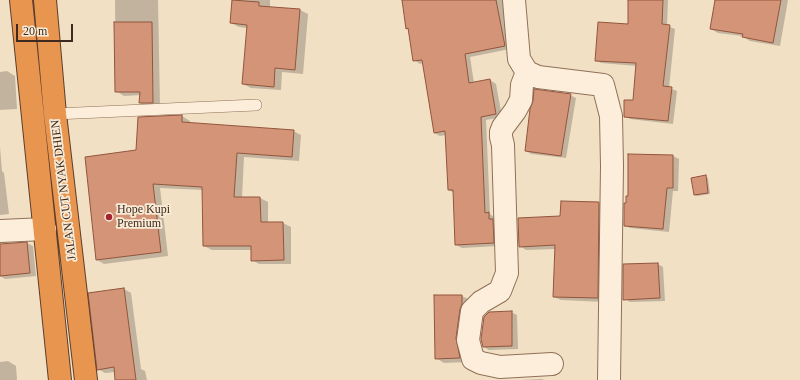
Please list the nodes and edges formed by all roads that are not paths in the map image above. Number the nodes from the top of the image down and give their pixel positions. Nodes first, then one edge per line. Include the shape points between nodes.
1 (22, 0) edge
2 (45, 0) edge
3 (514, 0) edge
4 (527, 72) junction
5 (256, 105) dead end
6 (55, 114) junction
7 (45, 229) junction
8 (0, 232) edge
9 (552, 364) dead end
10 (60, 380) edge
11 (86, 380) edge
12 (609, 380) edge

1 - 7 highway, JALAN CUT NYAK DHIEN
2 - 6 highway, JALAN CUT NYAK DHIEN
3 - 4 street via 519,59
4 - 9 street via 522,85 521,100 501,132 507,273 500,291 481,302 472,311 468,340 473,359 481,363 500,368
4 - 12 street via 538,77 604,85 611,116 612,166
5 - 6 lane
6 - 11 highway, JALAN CUT NYAK DHIEN
7 - 8 street
7 - 10 highway, JALAN CUT NYAK DHIEN

